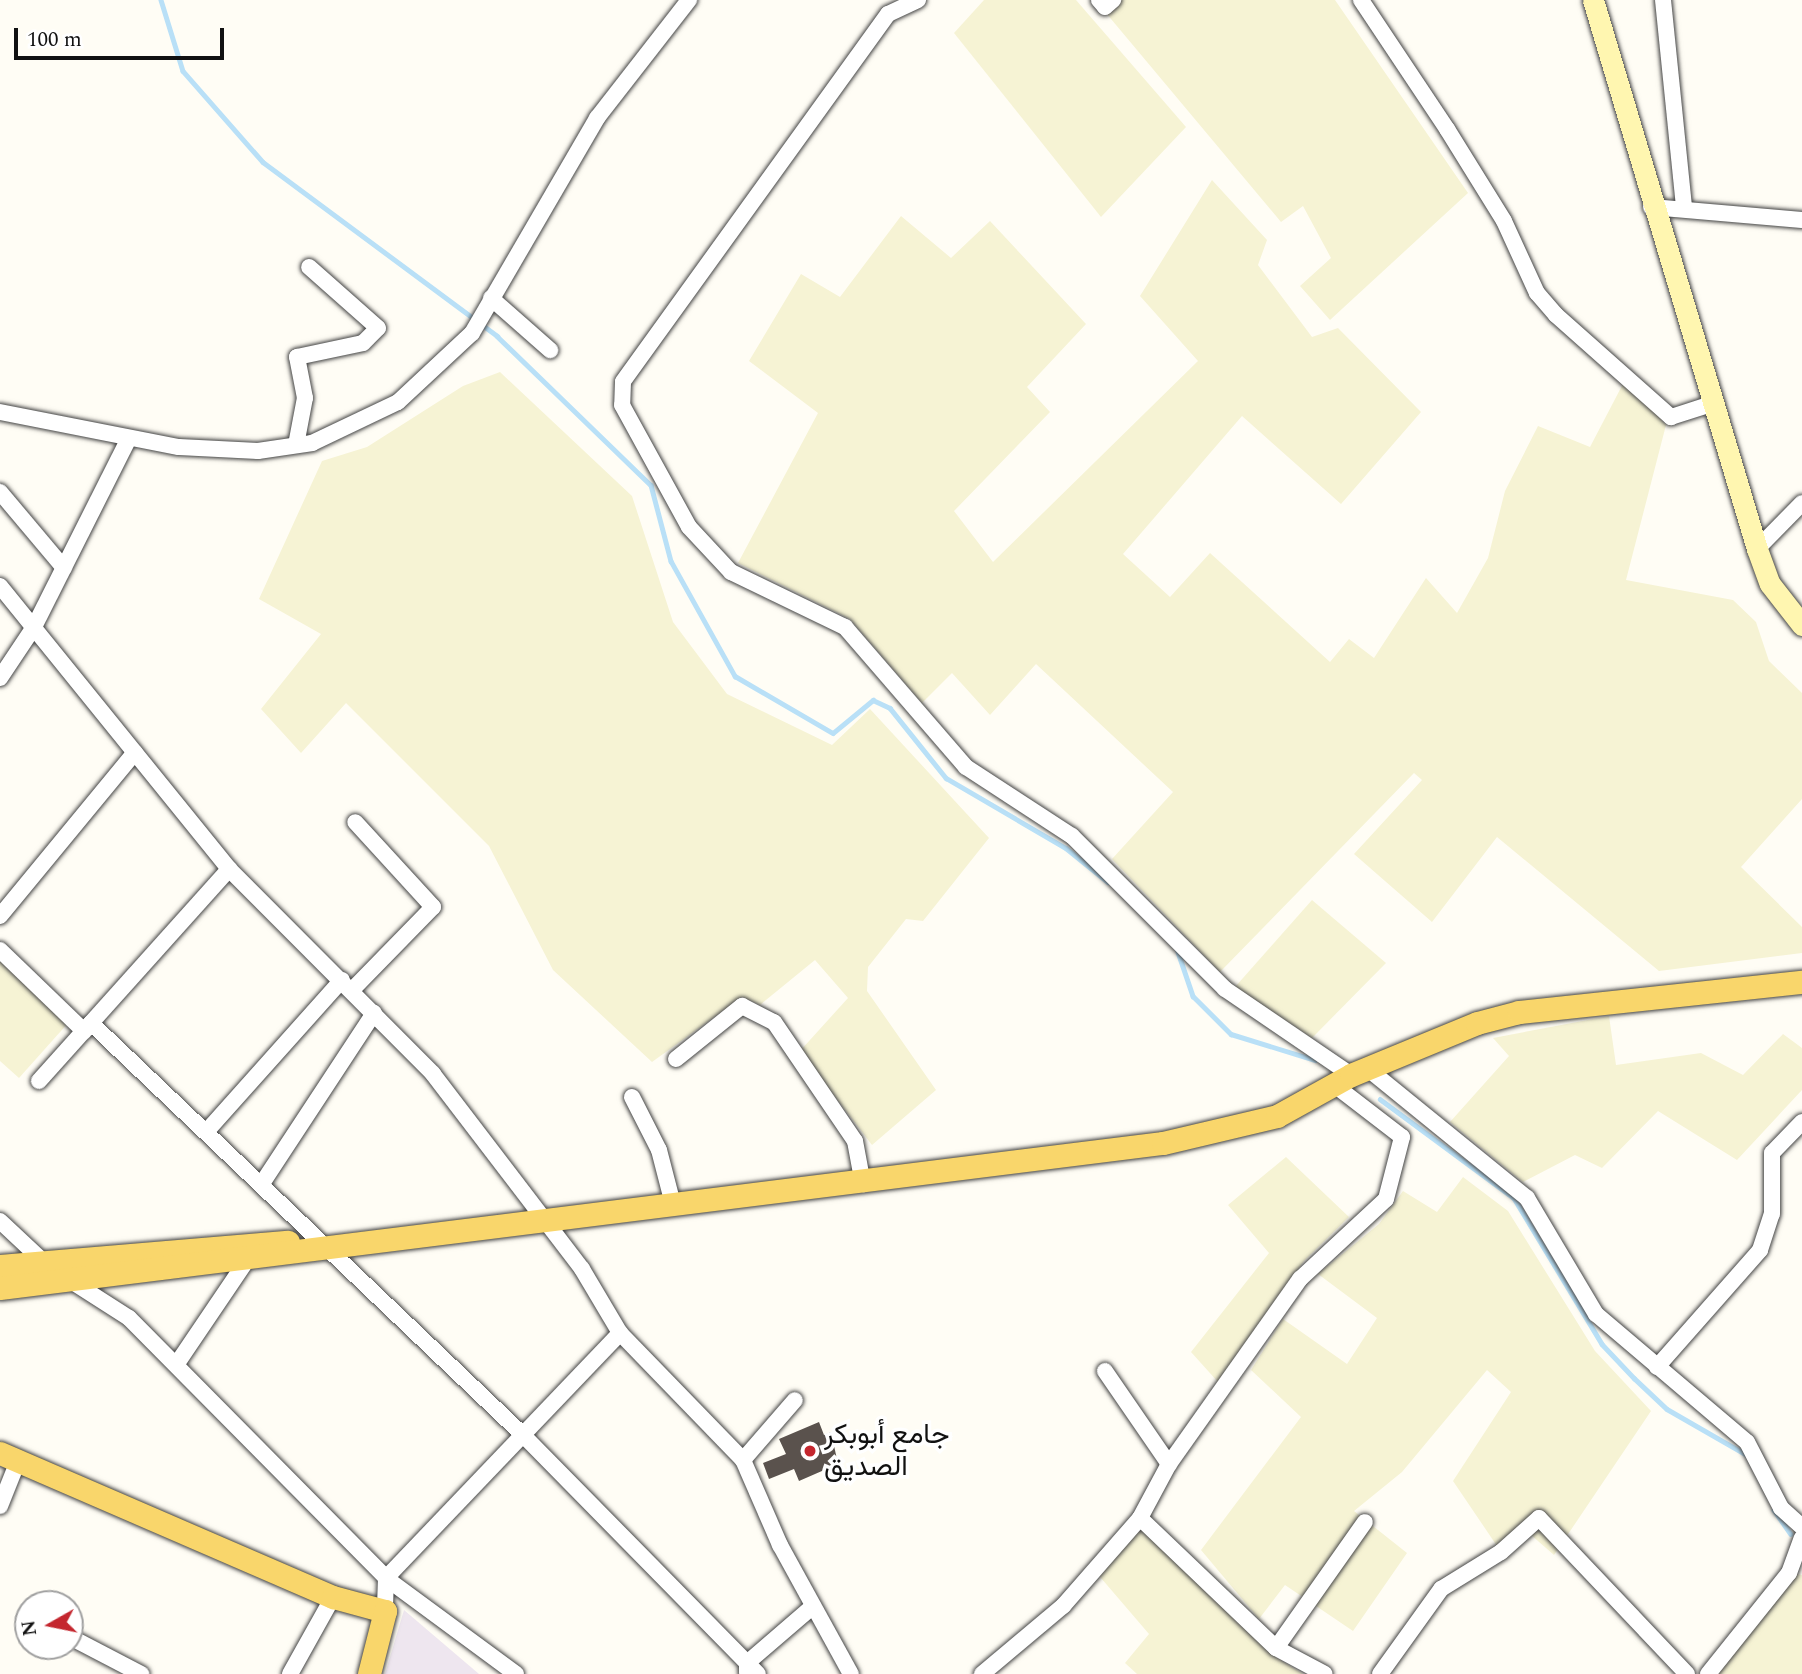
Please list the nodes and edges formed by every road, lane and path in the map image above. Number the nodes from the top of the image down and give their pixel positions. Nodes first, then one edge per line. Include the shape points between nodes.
1 (689, 0) edge
2 (918, 0) edge
3 (1099, 0) edge
4 (1113, 0) edge
5 (1361, 0) edge
6 (1592, 0) edge
7 (1663, 0) edge
8 (1651, 207) junction
9 (1684, 208) junction
10 (1802, 220) edge
11 (309, 267) dead end
12 (491, 298) junction
13 (550, 349) dead end
14 (1711, 404) junction
15 (0, 412) edge
16 (128, 440) junction
17 (296, 445) junction
18 (0, 492) edge
19 (1802, 503) edge
20 (1756, 549) junction
21 (64, 568) junction
22 (0, 586) edge
23 (1802, 625) edge
24 (34, 628) junction
25 (0, 678) edge
26 (135, 752) junction
27 (355, 822) dead end
28 (229, 869) junction
29 (0, 916) edge
30 (0, 950) edge
31 (1802, 982) edge
32 (347, 985) junction
33 (374, 1013) junction
34 (88, 1027) junction
35 (676, 1059) dead end
36 (1352, 1076) junction
37 (39, 1081) dead end
38 (632, 1097) dead end
39 (1802, 1122) edge
40 (206, 1132) junction
41 (863, 1184) junction
42 (261, 1185) junction
43 (673, 1204) junction
44 (541, 1218) junction
45 (0, 1221) edge
46 (322, 1243) junction
47 (247, 1260) junction
48 (40, 1261) junction
49 (0, 1266) edge
50 (74, 1282) junction
51 (0, 1288) edge
52 (620, 1333) junction
53 (176, 1365) junction
54 (1657, 1367) junction
55 (1105, 1371) dead end
56 (795, 1400) dead end
57 (523, 1435) junction
58 (9, 1457) edge
59 (743, 1460) junction
60 (1169, 1464) junction
61 (0, 1506) edge
62 (1140, 1518) junction
63 (1365, 1522) dead end
64 (1802, 1527) edge
65 (1802, 1538) edge
66 (386, 1578) junction
67 (333, 1597) junction
68 (812, 1607) junction
69 (385, 1611) junction
70 (84, 1644) edge
71 (1276, 1648) junction
72 (751, 1670) edge
73 (141, 1674) edge
74 (290, 1674) edge
75 (369, 1674) edge
76 (516, 1674) edge
77 (851, 1674) edge
78 (982, 1674) edge
79 (1325, 1674) edge
80 (1380, 1674) edge
81 (1688, 1674) edge
82 (1708, 1674) edge

1 - 12 street via 597,118
2 - 36 street via 888,14 611,392 689,527 731,572 845,627 966,766 1072,836 1224,989
3 - 4 street via 1105,7
5 - 14 street via 1504,221 1537,293 1556,315 1671,417
6 - 8 main road
7 - 9 street
8 - 9 street
8 - 14 main road
9 - 10 street
11 - 17 street via 378,328 363,344 297,357 305,398
12 - 13 street
12 - 17 street via 472,333 398,402 354,427
14 - 20 main road
15 - 16 street
16 - 17 street via 245,450
16 - 21 street
18 - 21 street
19 - 20 street
20 - 23 main road via 1770,584
21 - 24 street
22 - 24 street
24 - 25 street
24 - 26 street
26 - 28 street
26 - 29 street
27 - 32 street via 433,907
28 - 32 street
28 - 34 street
30 - 34 street
31 - 36 main road via 1518,1012 1425,1040
32 - 33 street
32 - 40 street
33 - 42 street
33 - 44 street via 433,1074
34 - 37 street
34 - 40 street
35 - 41 street via 742,1006 774,1022 855,1141
36 - 41 main road via 1238,1128
36 - 54 street via 1527,1198 1596,1314
36 - 60 street via 1398,1130 1402,1147 1392,1185 1375,1213 1300,1279
38 - 43 street via 659,1150
39 - 54 street via 1772,1153 1772,1214 1760,1250
40 - 42 street
41 - 43 main road
42 - 46 street
43 - 44 main road
44 - 46 main road
44 - 52 street via 582,1269
45 - 48 street
46 - 47 main road
46 - 48 main road via 244,1241
46 - 57 street
47 - 50 main road
47 - 53 street
48 - 49 main road
48 - 50 street
50 - 51 main road
50 - 53 street via 130,1318
52 - 57 street
52 - 59 street
53 - 66 street
54 - 64 street via 1747,1442 1781,1508
55 - 60 street
56 - 59 street
57 - 66 street
57 - 72 street
58 - 61 street
58 - 67 main road
59 - 68 street
60 - 62 street
62 - 71 street
62 - 78 street via 1063,1606
63 - 71 street
65 - 82 street via 1789,1573
66 - 69 street
66 - 76 street
67 - 69 main road
67 - 74 street
68 - 72 street
68 - 77 street
69 - 75 main road
70 - 73 street
71 - 79 street
80 - 81 street via 1441,1589 1502,1552 1539,1518

